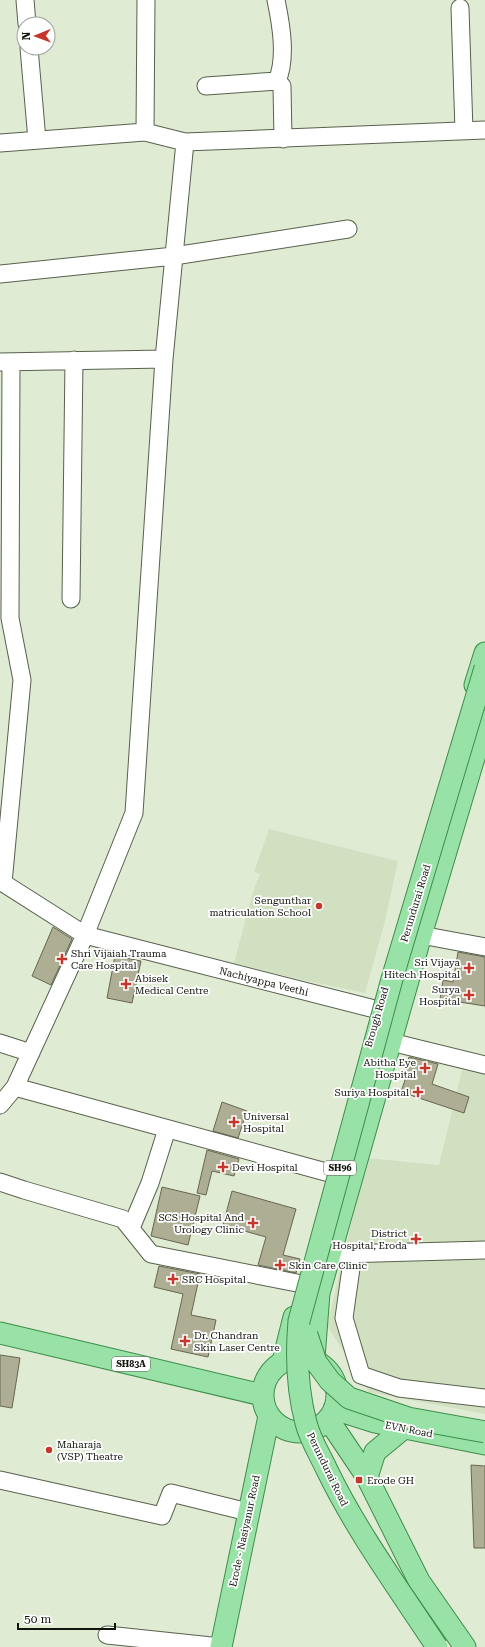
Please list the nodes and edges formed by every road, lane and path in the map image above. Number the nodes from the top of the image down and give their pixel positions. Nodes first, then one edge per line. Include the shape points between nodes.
1 (25, 0) edge
2 (146, 0) edge
3 (276, 0) edge
4 (460, 8) dead end
5 (26, 16) edge
6 (30, 56) edge
7 (277, 81) junction
8 (206, 86) dead end
9 (485, 130) edge
10 (464, 131) junction
11 (145, 132) junction
12 (283, 139) junction
13 (37, 140) junction
14 (185, 142) junction
15 (0, 143) edge
16 (348, 229) dead end
17 (174, 256) junction
18 (0, 274) edge
19 (164, 359) junction
20 (74, 360) junction
21 (5, 362) edge
22 (71, 599) dead end
23 (485, 653) edge
24 (485, 668) edge
25 (485, 699) edge
26 (485, 721) edge
27 (1, 882) edge
28 (85, 935) junction
29 (421, 935) junction
30 (485, 947) edge
31 (378, 1010) junction
32 (398, 1015) junction
33 (390, 1042) junction
34 (0, 1043) edge
35 (31, 1053) junction
36 (485, 1065) edge
37 (15, 1087) junction
38 (0, 1105) edge
39 (167, 1129) junction
40 (333, 1174) junction
41 (0, 1182) edge
42 (131, 1228) junction
43 (485, 1250) edge
44 (330, 1254) junction
45 (353, 1254) junction
46 (302, 1284) junction
47 (0, 1333) edge
48 (307, 1335) junction
49 (314, 1359) junction
50 (284, 1361) junction
51 (262, 1395) junction
52 (485, 1398) edge
53 (331, 1414) junction
54 (268, 1416) junction
55 (404, 1428) junction
56 (304, 1432) junction
57 (485, 1432) edge
58 (485, 1444) edge
59 (367, 1477) junction
60 (0, 1480) edge
61 (248, 1512) junction
62 (107, 1635) dead end
63 (221, 1647) edge
64 (428, 1647) edge
65 (437, 1647) edge
66 (448, 1647) edge
67 (465, 1647) edge

1 - 5 street
2 - 11 street
3 - 7 street via 281,25 282,63
4 - 10 street
6 - 13 street
7 - 8 street
7 - 12 street via 282,86
9 - 10 street
10 - 12 street
11 - 13 street
11 - 14 street
12 - 14 street
13 - 15 street
14 - 17 street
16 - 17 street
17 - 18 street
17 - 19 street
19 - 20 street
19 - 28 street via 134,813
20 - 21 street
20 - 22 street
21 - 27 street via 10,618 22,680
23 - 31 main road, Brough Road / SH96
24 - 65 main road, Perundurai Road / SH96, bridge via 392,979 299,1321 298,1339 299,1388 306,1424 313,1441 341,1499
25 - 48 main road, Perundurai Road / SH96 via 444,827 326,1252
26 - 29 main road, Brough Road / SH96
27 - 28 street, Nachiyappa Veethi
28 - 31 street, Nachiyappa Veethi
28 - 35 street
29 - 30 street
29 - 32 main road, Brough Road / SH96
31 - 32 street, Nachiyappa Veethi
31 - 40 main road, Brough Road / SH96
32 - 33 main road, Brough Road / SH96
33 - 36 street
33 - 44 main road, Brough Road / SH96
34 - 35 street
35 - 37 street
37 - 38 street
37 - 39 street
39 - 40 street
39 - 42 street via 150,1183
40 - 46 main road, Brough Road / SH96
41 - 42 street via 123,1219
42 - 46 street via 151,1254
43 - 45 street
44 - 45 street
44 - 49 main road, Brough Road / SH96 via 319,1293
45 - 52 street via 344,1318 361,1375 399,1388
46 - 50 main road, Brough Road / SH96
47 - 51 main road, SH83A
48 - 57 main road, bridge via 316,1362 330,1381 349,1398 408,1418
48 - 66 main road, Perundurai Road / SH96 via 305,1375 313,1420 328,1458 379,1543
49 - 50 main road via 296,1357
49 - 53 main road via 330,1372 335,1384 337,1396
50 - 51 main road via 273,1368 266,1379
51 - 54 main road
53 - 55 main road, EVN Road
53 - 56 main road via 320,1427
53 - 59 main road
54 - 56 main road via 286,1430
54 - 61 main road, Erode - Nasiyanur Road
55 - 58 main road, EVN Road
55 - 59 main road via 375,1452
56 - 64 main road via 327,1487
59 - 67 main road via 419,1581
60 - 61 street via 162,1516 172,1494
61 - 63 main road, Erode - Nasiyanur Road
62 - 63 street

